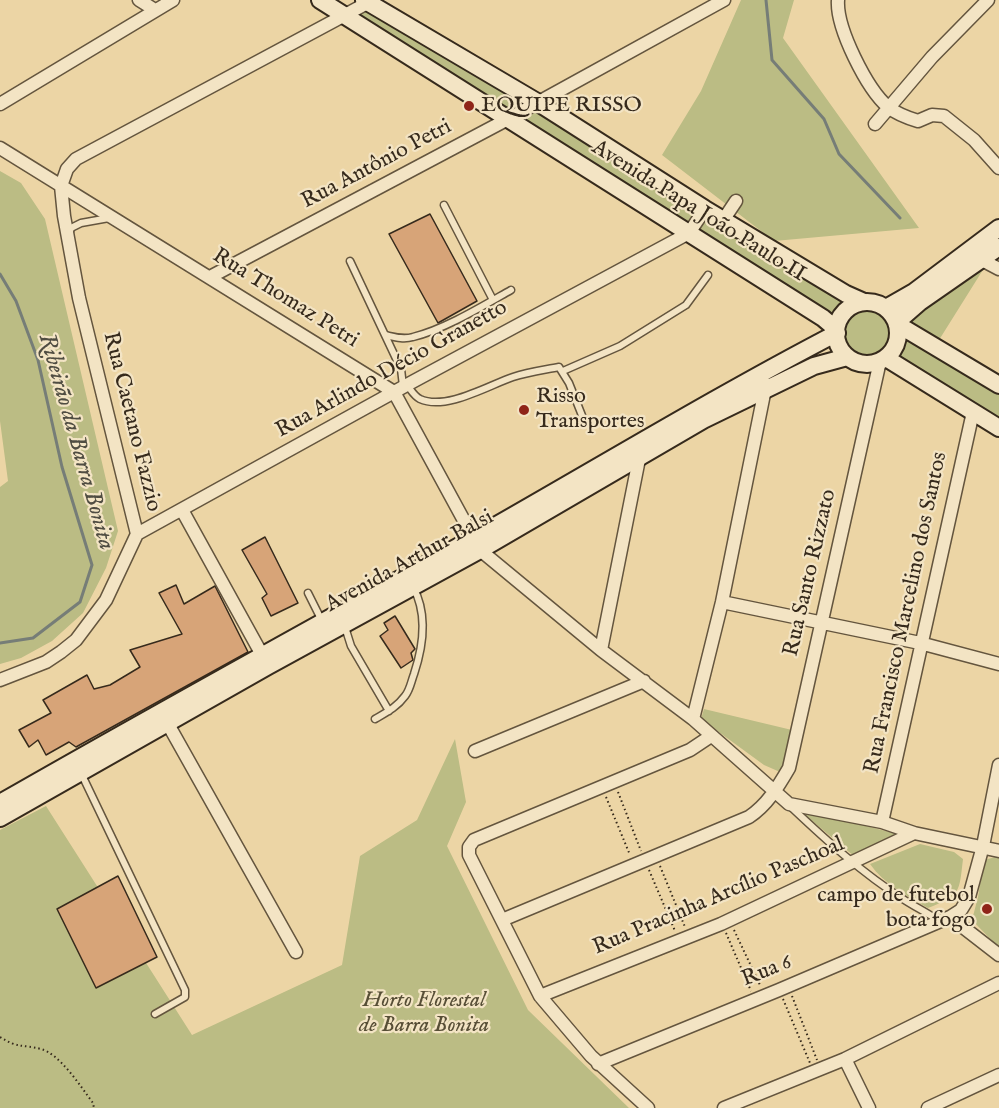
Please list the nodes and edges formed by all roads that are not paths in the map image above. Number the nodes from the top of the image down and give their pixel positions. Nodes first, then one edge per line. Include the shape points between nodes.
1 (139, 0) edge
2 (173, 0) edge
3 (320, 0) edge
4 (838, 0) edge
5 (988, 0) edge
6 (368, 1) edge
7 (722, 1) edge
8 (155, 10) junction
9 (344, 15) junction
10 (537, 102) junction
11 (0, 104) edge
12 (889, 108) junction
13 (508, 119) junction
14 (874, 124) dead end
15 (0, 148) edge
16 (999, 168) edge
17 (61, 186) junction
18 (736, 201) dead end
19 (444, 205) dead end
20 (705, 209) junction
21 (114, 218) junction
22 (724, 219) junction
23 (999, 228) edge
24 (689, 233) junction
25 (67, 237) junction
26 (999, 247) edge
27 (978, 255) junction
28 (350, 261) dead end
29 (999, 269) edge
30 (708, 275) dead end
31 (210, 277) junction
32 (511, 290) dead end
33 (493, 300) junction
34 (864, 302) junction
35 (893, 318) junction
36 (836, 331) junction
37 (385, 335) junction
38 (847, 357) junction
39 (883, 360) junction
40 (401, 369) junction
41 (767, 370) junction
42 (563, 371) junction
43 (999, 385) edge
44 (405, 386) junction
45 (765, 390) junction
46 (973, 412) junction
47 (583, 418) dead end
48 (999, 428) edge
49 (641, 449) junction
50 (182, 510) junction
51 (137, 534) junction
52 (477, 544) junction
53 (410, 580) junction
54 (308, 593) dead end
55 (722, 602) junction
56 (322, 621) junction
57 (344, 624) junction
58 (821, 624) junction
59 (920, 643) junction
60 (601, 650) junction
61 (265, 660) junction
62 (999, 664) edge
63 (0, 680) edge
64 (644, 681) junction
65 (389, 711) junction
66 (164, 717) junction
67 (375, 719) dead end
68 (693, 719) junction
69 (711, 736) junction
70 (475, 751) dead end
71 (999, 765) edge
72 (81, 773) junction
73 (775, 791) junction
74 (0, 803) edge
75 (789, 804) junction
76 (0, 818) edge
77 (882, 822) junction
78 (914, 833) junction
79 (983, 846) junction
80 (999, 851) edge
81 (854, 862) junction
82 (945, 919) junction
83 (502, 920) junction
84 (296, 952) dead end
85 (999, 955) edge
86 (999, 983) edge
87 (540, 996) junction
88 (155, 1014) dead end
89 (844, 1059) junction
90 (598, 1064) junction
91 (999, 1075) edge
92 (648, 1108) edge
93 (724, 1108) edge
94 (869, 1108) edge
95 (928, 1108) edge

1 - 8 street
2 - 8 street
3 - 9 main road, Avenida Papa João Paulo II
4 - 12 street via 844,33 866,82
5 - 12 street
6 - 9 street
6 - 10 main road, Avenida Papa João Paulo II
7 - 10 street, Rua Antônio Petri
8 - 11 street
9 - 13 main road, Avenida Papa João Paulo II
9 - 17 street via 76,159 67,169
10 - 13 street, Rua Antônio Petri
10 - 20 main road, Avenida Papa João Paulo II
12 - 14 street
12 - 16 street via 918,121 932,115 945,116
13 - 24 main road, Avenida Papa João Paulo II
13 - 31 street, Rua Antônio Petri
15 - 17 street, Rua Thomaz Petri
17 - 21 street, Rua Thomaz Petri
17 - 25 street, Rua Caetano Fazzio
18 - 22 street
19 - 33 lane
20 - 22 main road, Avenida Papa João Paulo II
20 - 24 street
21 - 25 lane via 81,223 71,228
21 - 31 street, Rua Thomaz Petri
22 - 34 main road, Avenida Papa João Paulo II
23 - 27 main road
24 - 36 main road, Avenida Papa João Paulo II via 823,318
24 - 44 street, Rua Arlindo Décio Granetto
25 - 51 street, Rua Caetano Fazzio
26 - 27 main road
27 - 29 street
27 - 35 main road via 914,292
28 - 37 lane
30 - 42 lane via 686,304 620,345
31 - 44 street, Rua Thomaz Petri
32 - 33 lane
33 - 37 lane via 412,338
34 - 35 main road via 874,303
34 - 36 main road via 846,311
35 - 39 main road via 897,342
35 - 43 main road
36 - 38 main road
36 - 41 main road, Avenida Arthur Balsi
37 - 40 lane
38 - 39 main road via 866,364
38 - 45 main road, Avenida Arthur Balsi via 814,366
39 - 46 main road
39 - 58 street, Rua Santo Rizzato
40 - 44 lane
40 - 44 lane
41 - 45 street
41 - 49 main road, Avenida Arthur Balsi
42 - 44 lane via 559,367 514,376 468,396 436,401 421,399
42 - 47 lane
44 - 50 street, Rua Arlindo Décio Granetto
44 - 52 street, Rua Thomaz Petri
45 - 49 main road, Avenida Arthur Balsi
45 - 55 street
46 - 48 main road
46 - 59 street, Rua Francisco Marcelino dos Santos
49 - 52 main road, Avenida Arthur Balsi
49 - 60 street
50 - 51 street, Rua Arlindo Décio Granetto
50 - 61 street
51 - 63 street, Rua Caetano Fazzio via 106,600 76,640 46,662
52 - 53 main road, Avenida Arthur Balsi
52 - 60 street
53 - 56 main road, Avenida Arthur Balsi
53 - 57 main road, Avenida Arthur Balsi
53 - 65 lane via 423,622 420,654 407,694
54 - 56 lane
55 - 58 street
55 - 68 street
56 - 61 main road, Avenida Arthur Balsi
57 - 61 main road, Avenida Arthur Balsi
57 - 65 lane via 351,646
58 - 59 street
58 - 73 street, Rua Santo Rizzato via 789,768
59 - 62 street
59 - 77 street, Rua Francisco Marcelino dos Santos
60 - 64 street
61 - 66 main road, Avenida Arthur Balsi
64 - 68 street
64 - 70 street
65 - 67 lane
66 - 72 main road, Avenida Arthur Balsi
66 - 74 main road, Avenida Arthur Balsi
66 - 84 street
68 - 69 street
69 - 73 street
69 - 83 street via 690,750 615,783 474,840 469,855
71 - 79 street
72 - 76 main road, Avenida Arthur Balsi
72 - 88 lane via 185,990 184,997
73 - 75 street
73 - 83 street, Rua Santo Rizzato via 749,817
75 - 77 street
75 - 81 lane
77 - 78 street
78 - 79 street
78 - 81 street, Rua Pracinha Arcílio Paschoal
79 - 80 street
79 - 82 street via 969,897 961,910
81 - 82 lane via 904,900
81 - 87 street, Rua Pracinha Arcílio Paschoal via 725,922
82 - 85 street
82 - 90 street, Rua 6
83 - 87 street
86 - 89 street
87 - 90 street
89 - 93 street
89 - 94 street
90 - 92 street
91 - 95 street

